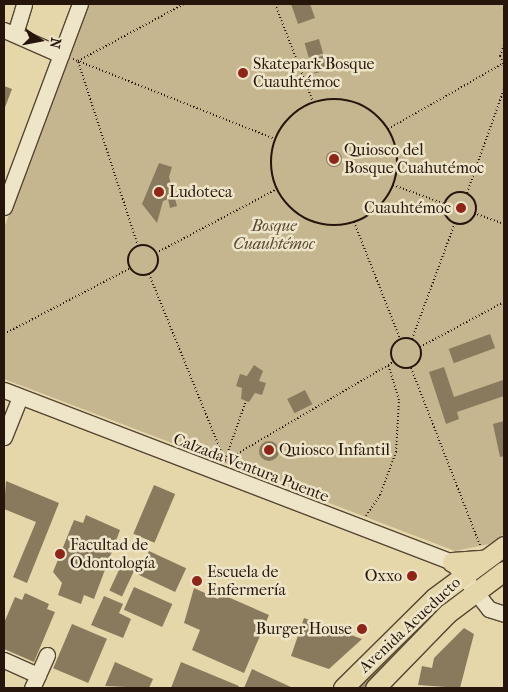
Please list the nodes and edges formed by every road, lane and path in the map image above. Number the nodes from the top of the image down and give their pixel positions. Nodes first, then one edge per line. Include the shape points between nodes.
1 (24, 4) edge
2 (80, 4) edge
3 (184, 4) edge
4 (275, 4) edge
5 (503, 4) edge
6 (504, 10) edge
7 (9, 32) edge
8 (504, 45) edge
9 (61, 55) junction
10 (78, 61) junction
11 (503, 65) edge
12 (504, 89) edge
13 (313, 102) junction
14 (388, 129) junction
15 (276, 139) junction
16 (393, 185) junction
17 (277, 189) junction
18 (467, 193) junction
19 (445, 204) junction
20 (4, 207) edge
21 (474, 214) junction
22 (354, 222) junction
23 (455, 222) junction
24 (504, 224) edge
25 (138, 246) junction
26 (156, 253) junction
27 (130, 268) junction
28 (149, 274) junction
29 (504, 302) edge
30 (4, 334) edge
31 (400, 339) junction
32 (412, 339) junction
33 (420, 347) junction
34 (393, 362) junction
35 (388, 365) junction
36 (411, 368) junction
37 (4, 390) edge
38 (20, 397) junction
39 (246, 401) dead end
40 (4, 437) edge
41 (225, 460) junction
42 (358, 528) junction
43 (504, 546) edge
44 (485, 560) junction
45 (457, 569) junction
46 (504, 571) edge
47 (476, 592) junction
48 (504, 614) edge
49 (47, 655) dead end
50 (4, 660) edge
51 (35, 681) edge
52 (343, 688) edge
53 (376, 688) edge

1 - 7 street
2 - 9 street
3 - 10 path
4 - 13 path
5 - 6 path
7 - 9 street
8 - 11 path
9 - 10 path
9 - 20 street
10 - 15 path
10 - 25 path
11 - 14 path
12 - 18 path
13 - 14 path via 330,99 355,103 377,116
13 - 15 path via 288,119
14 - 16 path via 396,153
15 - 17 path via 272,171
16 - 19 path
16 - 22 path via 372,212
17 - 22 path via 287,204 318,223
17 - 26 path
18 - 19 path via 453,193
18 - 21 path via 474,200
19 - 23 path via 448,217
21 - 23 path via 469,221
21 - 24 path
22 - 31 path
23 - 32 path
25 - 26 path
25 - 27 path via 129,255
26 - 28 path via 157,265
27 - 28 path via 140,275
27 - 30 path
28 - 41 path
29 - 33 path
31 - 32 path
31 - 34 path via 391,349
32 - 33 path
33 - 36 path via 420,359
34 - 35 path
34 - 36 path
35 - 41 path
35 - 42 path via 399,400 396,452 380,495
36 - 44 path
37 - 38 street, Calzada Ventura Puente
38 - 40 street
38 - 42 street, Calzada Ventura Puente
39 - 41 path
42 - 45 street, Calzada Ventura Puente
43 - 44 main road
44 - 45 main road
45 - 47 street, Calzada Ventura Puente
45 - 52 main road, Avenida Acueducto
46 - 47 main road, Avenida Acueducto
47 - 48 street, Calzada Ventura Puente via 489,609
47 - 53 main road, Avenida Acueducto via 448,613
49 - 51 street
50 - 51 street

